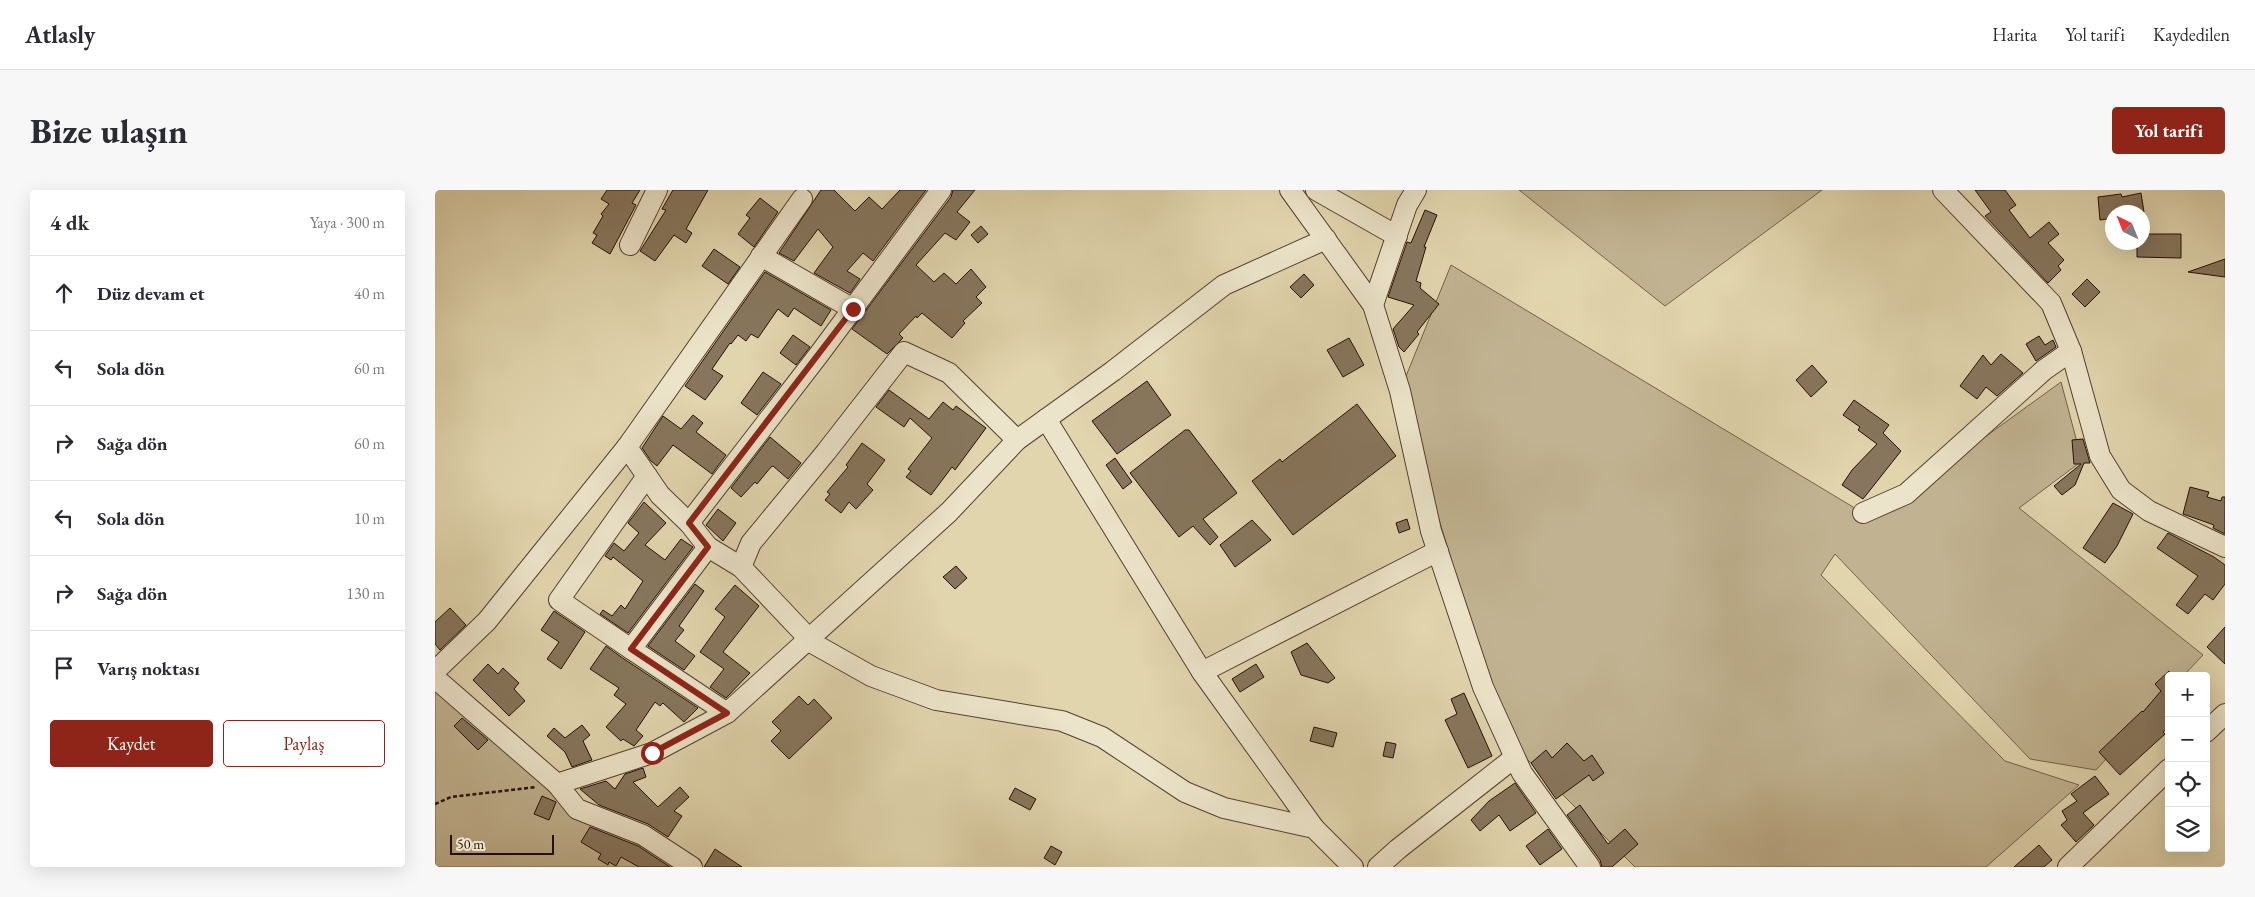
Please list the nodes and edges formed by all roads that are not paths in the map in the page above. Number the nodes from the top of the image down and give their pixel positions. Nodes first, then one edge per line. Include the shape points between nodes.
1 (657, 190) edge
2 (941, 190) edge
3 (1290, 190) edge
4 (1316, 190) edge
5 (1416, 190) edge
6 (799, 193) edge
7 (1954, 193) edge
8 (1397, 236) junction
9 (1325, 239) junction
10 (630, 244) dead end
11 (761, 256) junction
12 (1373, 305) junction
13 (853, 309) junction
14 (2071, 350) junction
15 (1047, 418) junction
16 (1017, 440) junction
17 (627, 447) junction
18 (647, 476) junction
19 (1863, 512) dead end
20 (689, 523) junction
21 (708, 547) junction
22 (2225, 547) edge
23 (1438, 551) junction
24 (741, 567) junction
25 (809, 639) junction
26 (631, 649) junction
27 (435, 671) edge
28 (1202, 672) junction
29 (435, 678) edge
30 (727, 713) junction
31 (2225, 714) edge
32 (2210, 728) edge
33 (1514, 758) junction
34 (2165, 773) edge
35 (557, 784) junction
36 (1313, 828) junction
37 (2072, 866) edge
38 (692, 867) edge
39 (1353, 867) edge
40 (1378, 867) edge
41 (1590, 867) edge

1 - 10 street
2 - 13 street
3 - 9 street
4 - 8 street
5 - 8 street via 1407,205
6 - 11 street
7 - 14 street via 2051,303
8 - 12 street
9 - 12 street
9 - 15 street via 1224,284
11 - 13 street
11 - 17 street
12 - 23 street via 1400,391
13 - 20 street
14 - 19 street via 2044,370 1906,494
14 - 22 street via 2101,456 2121,490 2149,511
15 - 16 street
15 - 28 street
16 - 24 street via 949,373 904,352 751,543
16 - 25 street via 949,512
17 - 18 street
17 - 27 street via 487,622
18 - 20 street via 660,495
18 - 26 street via 559,600
20 - 21 street
21 - 24 street
21 - 26 street
23 - 28 street
23 - 33 street via 1483,687
24 - 25 street
25 - 30 street
25 - 36 street via 871,676 936,700 1063,720 1102,737 1185,792 1224,808
26 - 30 street
28 - 36 street
29 - 35 street
30 - 35 street via 652,753
31 - 32 street
33 - 40 street
33 - 41 street
34 - 37 street
35 - 38 street via 577,809 643,835
36 - 39 street

